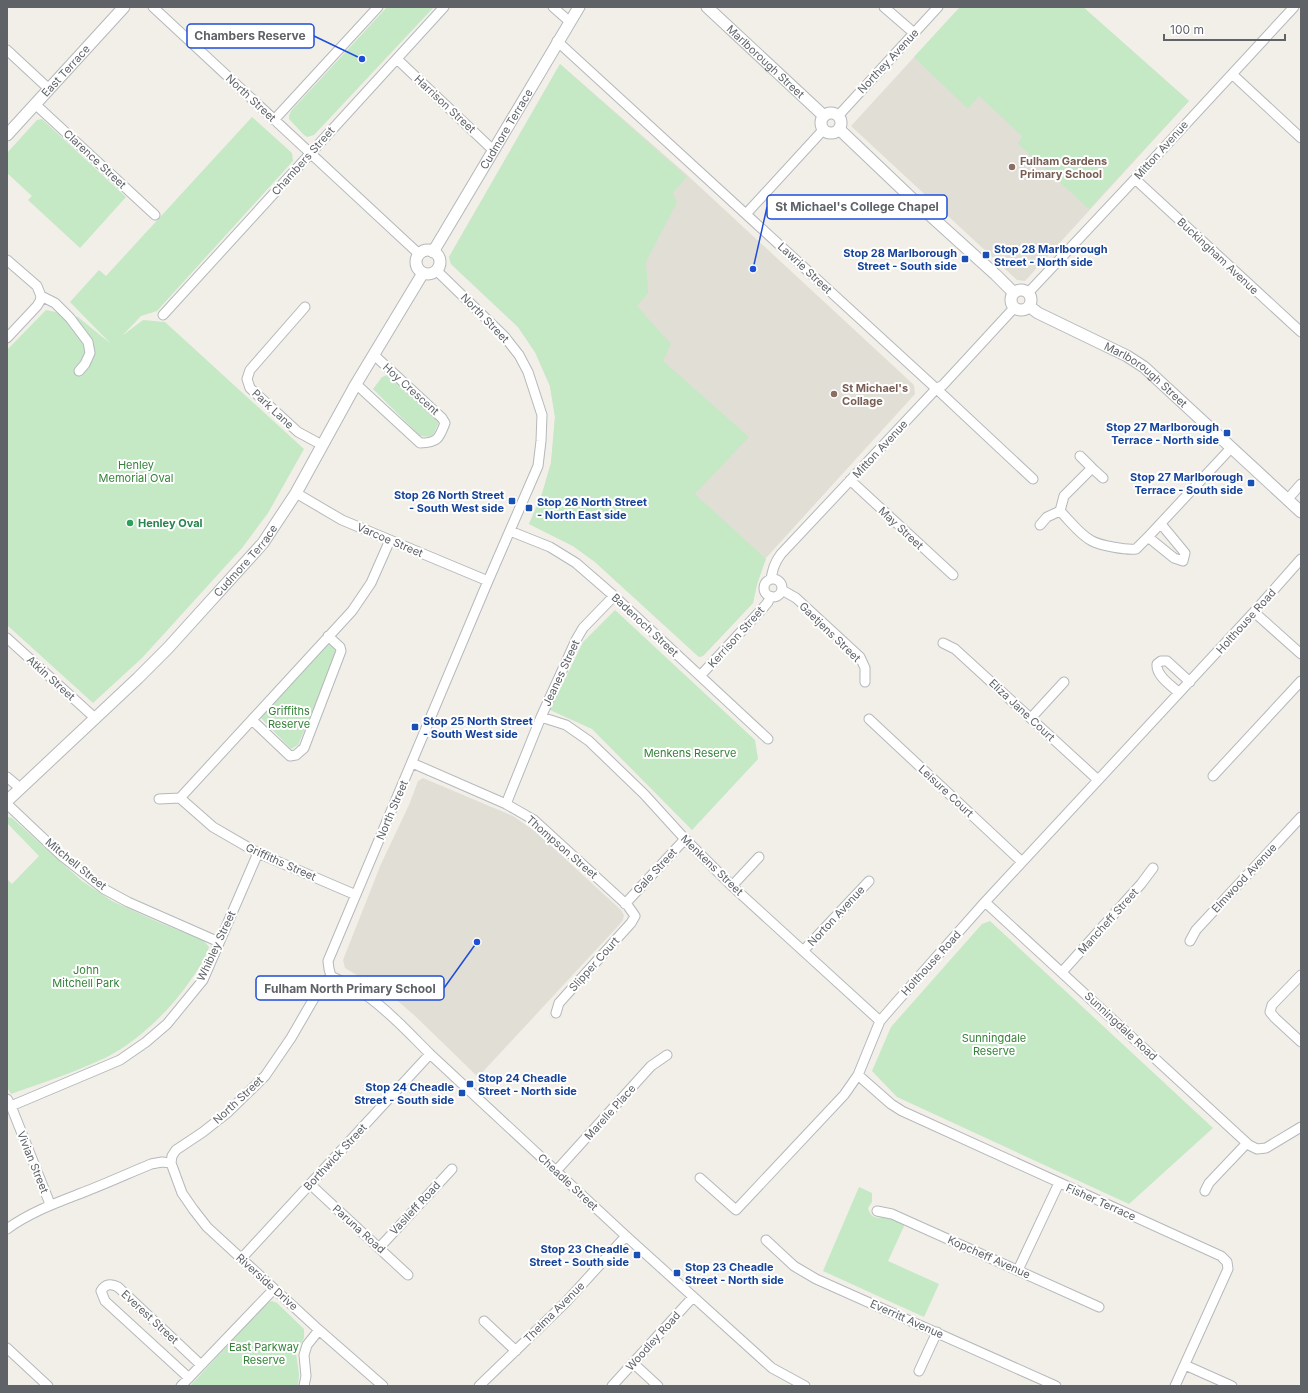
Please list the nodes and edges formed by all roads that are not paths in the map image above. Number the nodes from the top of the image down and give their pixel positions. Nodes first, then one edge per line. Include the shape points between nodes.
1 (124, 7) edge
2 (153, 7) edge
3 (378, 7) edge
4 (444, 7) edge
5 (553, 7) edge
6 (579, 7) edge
7 (708, 7) edge
8 (884, 7) edge
9 (938, 7) edge
10 (1294, 7) edge
11 (570, 22) junction
12 (914, 33) junction
13 (557, 41) junction
14 (7, 50) edge
15 (397, 59) junction
16 (1232, 74) junction
17 (49, 89) junction
18 (35, 104) junction
19 (824, 116) junction
20 (838, 116) junction
21 (274, 120) junction
22 (824, 129) junction
23 (839, 129) junction
24 (7, 135) edge
25 (1301, 138) edge
26 (493, 150) junction
27 (310, 153) junction
28 (1135, 179) junction
29 (746, 214) junction
30 (155, 215) dead end
31 (433, 252) junction
32 (419, 254) junction
33 (7, 260) edge
34 (436, 270) junction
35 (423, 273) junction
36 (1028, 293) junction
37 (1014, 294) junction
38 (41, 296) junction
39 (305, 307) dead end
40 (1030, 307) junction
41 (1014, 308) junction
42 (163, 315) dead end
43 (1301, 332) edge
44 (7, 338) edge
45 (374, 355) junction
46 (79, 371) dead end
47 (356, 384) junction
48 (936, 389) junction
49 (322, 444) junction
50 (1231, 448) junction
51 (1080, 456) dead end
52 (1092, 468) junction
53 (1103, 478) dead end
54 (1034, 479) dead end
55 (850, 480) junction
56 (1301, 484) edge
57 (296, 493) junction
58 (1287, 500) junction
59 (1060, 511) junction
60 (1301, 512) edge
61 (1161, 524) junction
62 (1040, 525) dead end
63 (510, 531) junction
64 (1148, 537) junction
65 (390, 540) junction
66 (1301, 559) edge
67 (952, 575) dead end
68 (771, 579) junction
69 (488, 581) junction
70 (782, 590) junction
71 (614, 596) junction
72 (770, 596) junction
73 (1254, 612) junction
74 (328, 636) junction
75 (7, 638) edge
76 (943, 643) dead end
77 (1301, 654) edge
78 (700, 676) junction
79 (1301, 681) edge
80 (865, 682) dead end
81 (1064, 682) dead end
82 (1190, 682) junction
83 (1179, 693) junction
84 (541, 717) junction
85 (95, 718) junction
86 (1031, 718) junction
87 (869, 719) dead end
88 (252, 720) junction
89 (768, 739) dead end
90 (412, 763) junction
91 (1213, 776) dead end
92 (7, 777) edge
93 (1098, 780) junction
94 (20, 788) junction
95 (180, 798) junction
96 (159, 799) dead end
97 (7, 801) edge
98 (7, 804) edge
99 (506, 804) junction
100 (1301, 817) edge
101 (685, 839) junction
102 (258, 853) junction
103 (759, 857) dead end
104 (1022, 862) junction
105 (1153, 868) dead end
106 (869, 881) dead end
107 (732, 886) junction
108 (356, 895) junction
109 (985, 902) junction
110 (626, 904) junction
111 (635, 916) joint
112 (1190, 941) dead end
113 (219, 942) junction
114 (803, 951) junction
115 (1062, 972) junction
116 (1301, 975) edge
117 (331, 976) junction
118 (556, 1012) dead end
119 (880, 1021) junction
120 (1301, 1042) edge
121 (430, 1054) junction
122 (667, 1055) dead end
123 (858, 1075) junction
124 (9, 1102) edge
125 (1300, 1130) edge
126 (1247, 1143) junction
127 (170, 1163) junction
128 (452, 1168) dead end
129 (556, 1171) junction
130 (700, 1178) dead end
131 (1059, 1183) junction
132 (310, 1184) junction
133 (1205, 1191) dead end
134 (50, 1204) junction
135 (877, 1211) dead end
136 (7, 1229) edge
137 (626, 1236) junction
138 (766, 1240) dead end
139 (379, 1248) junction
140 (241, 1259) junction
141 (1018, 1270) junction
142 (408, 1275) dead end
143 (274, 1289) junction
144 (694, 1297) junction
145 (1099, 1307) dead end
146 (484, 1322) dead end
147 (319, 1330) junction
148 (937, 1332) junction
149 (7, 1348) edge
150 (516, 1351) junction
151 (633, 1363) junction
152 (201, 1364) junction
153 (1185, 1365) junction
154 (919, 1371) dead end
155 (189, 1378) junction
156 (48, 1386) edge
157 (181, 1386) edge
158 (304, 1386) edge
159 (384, 1386) edge
160 (479, 1386) edge
161 (612, 1386) edge
162 (658, 1386) edge
163 (806, 1386) edge
164 (1056, 1386) edge
165 (1175, 1386) edge
166 (1232, 1386) edge

1 - 17 street, East Terrace
2 - 21 street, North Street
3 - 21 street
4 - 15 street, Chambers Street
5 - 11 street
6 - 11 street, Cudmore Terrace
7 - 19 street, Marlborough Street
8 - 12 street
9 - 12 street, Northey Avenue
10 - 16 street, Mitton Avenue
11 - 13 street, Cudmore Terrace
12 - 20 street, Northey Avenue
13 - 26 street, Cudmore Terrace
13 - 29 street, Lawrie Street
14 - 17 street
15 - 26 street, Harrison Street
15 - 27 street, Chambers Street
16 - 25 street
16 - 28 street, Mitton Avenue
17 - 18 street, East Terrace
18 - 24 street, East Terrace
18 - 30 street, Clarence Street
19 - 20 street via 832,113
19 - 22 street via 821,122
20 - 23 street via 841,124
21 - 27 street, North Street
22 - 23 street via 833,132
22 - 29 street
23 - 37 street
26 - 31 street, Cudmore Terrace
27 - 32 street, North Street
27 - 42 street, Chambers Street
28 - 36 street, Mitton Avenue
28 - 43 street, Buckingham Avenue
29 - 48 street, Lawrie Street
31 - 32 street via 426,250
31 - 34 street via 440,260
32 - 35 street via 416,264
33 - 38 street via 37,286
34 - 35 street via 429,274
34 - 63 street, North Street via 504,336 515,350 528,372 542,415 538,466
35 - 45 street, Cudmore Terrace
36 - 37 street via 1022,290
36 - 40 street via 1032,301
37 - 41 street via 1011,300
38 - 44 street via 37,306
38 - 46 street via 55,303 88,342 90,353
39 - 49 street, Park Lane via 250,370 247,380 250,388 298,432
40 - 41 street via 1019,311
40 - 50 street, Marlborough Street via 1144,367
41 - 48 street, Mitton Avenue via 943,385
45 - 47 street, Cudmore Terrace
45 - 47 street, Hoy Crescent via 442,418 445,424 437,439 430,443 420,443
47 - 49 street, Cudmore Terrace
48 - 54 street, Lawrie Street
48 - 55 street, Mitton Avenue
49 - 57 street, Cudmore Terrace
50 - 58 street, Marlborough Street
50 - 61 street
51 - 52 street
52 - 53 street
52 - 59 street via 1064,496
55 - 67 street, May Street
55 - 68 street, Mitton Avenue via 775,561
56 - 58 street
57 - 65 street, Varcoe Street via 342,520
57 - 85 street, Cudmore Terrace via 263,543 236,574 168,648
58 - 60 street, Marlborough Street
59 - 62 street via 1047,517
59 - 64 street via 1093,542 1127,550 1136,549
61 - 64 street
61 - 64 street via 1185,553 1183,561 1174,558
63 - 69 street, North Street
63 - 71 street, Badenoch Street via 564,555
65 - 69 street, Varcoe Street
65 - 74 street via 370,583 352,611
66 - 73 street, Holthouse Road
68 - 70 street via 779,581
68 - 72 street via 764,585 765,592
69 - 90 street, North Street
70 - 72 street via 779,595
70 - 80 street, Gaetjens Street via 796,598 860,657 865,668
71 - 78 street, Badenoch Street
71 - 84 street, Jeanes Street via 576,640
72 - 78 street, Kerrison Street via 763,608
73 - 77 street
73 - 82 street, Holthouse Road
74 - 88 street
74 - 88 street via 341,651 304,748 296,755 290,756
75 - 85 street, Atkin Street
76 - 86 street, Eliza Jane Court via 956,649
78 - 89 street, Badenoch Street
79 - 91 street
81 - 86 street
82 - 83 street, Holthouse Road
82 - 83 street via 1167,661 1157,664 1160,674
83 - 93 street, Holthouse Road
84 - 99 street, Jeanes Street
84 - 101 street, Menkens Street via 566,725 589,741 644,794
85 - 94 street, Cudmore Terrace
86 - 93 street, Eliza Jane Court
87 - 104 street, Leisure Court
88 - 95 street
90 - 99 street, Thompson Street
90 - 108 street, North Street
92 - 94 street
93 - 104 street, Holthouse Road
94 - 97 street, Cudmore Terrace
95 - 96 street
95 - 102 street, Griffiths Street via 213,827
98 - 113 street, Mitchell Street via 62,856 104,888 128,902
99 - 110 street, Thompson Street via 534,820
100 - 112 street, Elmwood Avenue via 1196,930
101 - 107 street, Menkens Street
101 - 110 street, Gale Street
102 - 108 street, Griffiths Street
102 - 113 street, Whibley Street
103 - 107 street
104 - 109 street, Holthouse Road
105 - 115 street, Mancheff Street
106 - 114 street, Norton Avenue
107 - 114 street, Menkens Street
108 - 117 street, North Street via 328,961
109 - 115 street, Sunningdale Road
109 - 119 street, Holthouse Road
110 - 111 street, Thompson Street
111 - 118 street, Slipper Court via 631,924 559,1003
113 - 124 street, Whibley Street via 203,980 167,1024 146,1042 120,1060
114 - 119 street, Menkens Street
115 - 126 street, Sunningdale Road
116 - 120 street via 1272,1005 1270,1012
117 - 121 street, Cheadle Street via 367,996
117 - 127 street, North Street via 320,988 291,1038 264,1076 227,1113 176,1150
119 - 123 street, Holthouse Road
121 - 129 street, Cheadle Street
121 - 132 street, Borthwick Street
122 - 129 street, Marelle Place via 651,1066
123 - 130 street, Holthouse Road via 844,1095 736,1210
123 - 131 street, Fisher Terrace via 902,1111
124 - 134 street, Vivian Street
125 - 126 street, Sunningdale Road via 1266,1148 1257,1149
126 - 133 street via 1209,1182
127 - 134 street via 151,1164
127 - 140 street, Riverside Drive via 182,1193 193,1209 207,1227
128 - 139 street, Vasileff Road
129 - 137 street, Cheadle Street
131 - 141 street
131 - 153 street, Fisher Terrace via 1221,1256 1226,1262 1228,1270
132 - 139 street, Paruna Road
132 - 140 street, Borthwick Street
134 - 136 street
135 - 141 street, Kopcheff Avenue via 892,1214
137 - 144 street, Cheadle Street
137 - 150 street, Thelma Avenue via 566,1302
138 - 148 street, Everritt Avenue via 794,1266 816,1279
139 - 142 street, Paruna Road
140 - 143 street, Riverside Drive
141 - 145 street, Kopcheff Avenue
143 - 147 street, Riverside Drive
143 - 152 street
144 - 151 street, Woodley Road
144 - 163 street, Cheadle Street via 772,1368
146 - 150 street
147 - 158 street via 307,1345 304,1356
147 - 159 street, Riverside Drive
148 - 154 street
148 - 164 street, Everritt Avenue
149 - 156 street
150 - 160 street, Thelma Avenue
151 - 161 street, Woodley Road
151 - 162 street
152 - 155 street
152 - 155 street, Everest Street via 118,1287 108,1284 103,1287 101,1291 105,1301
153 - 165 street, Fisher Terrace
153 - 166 street
155 - 157 street

